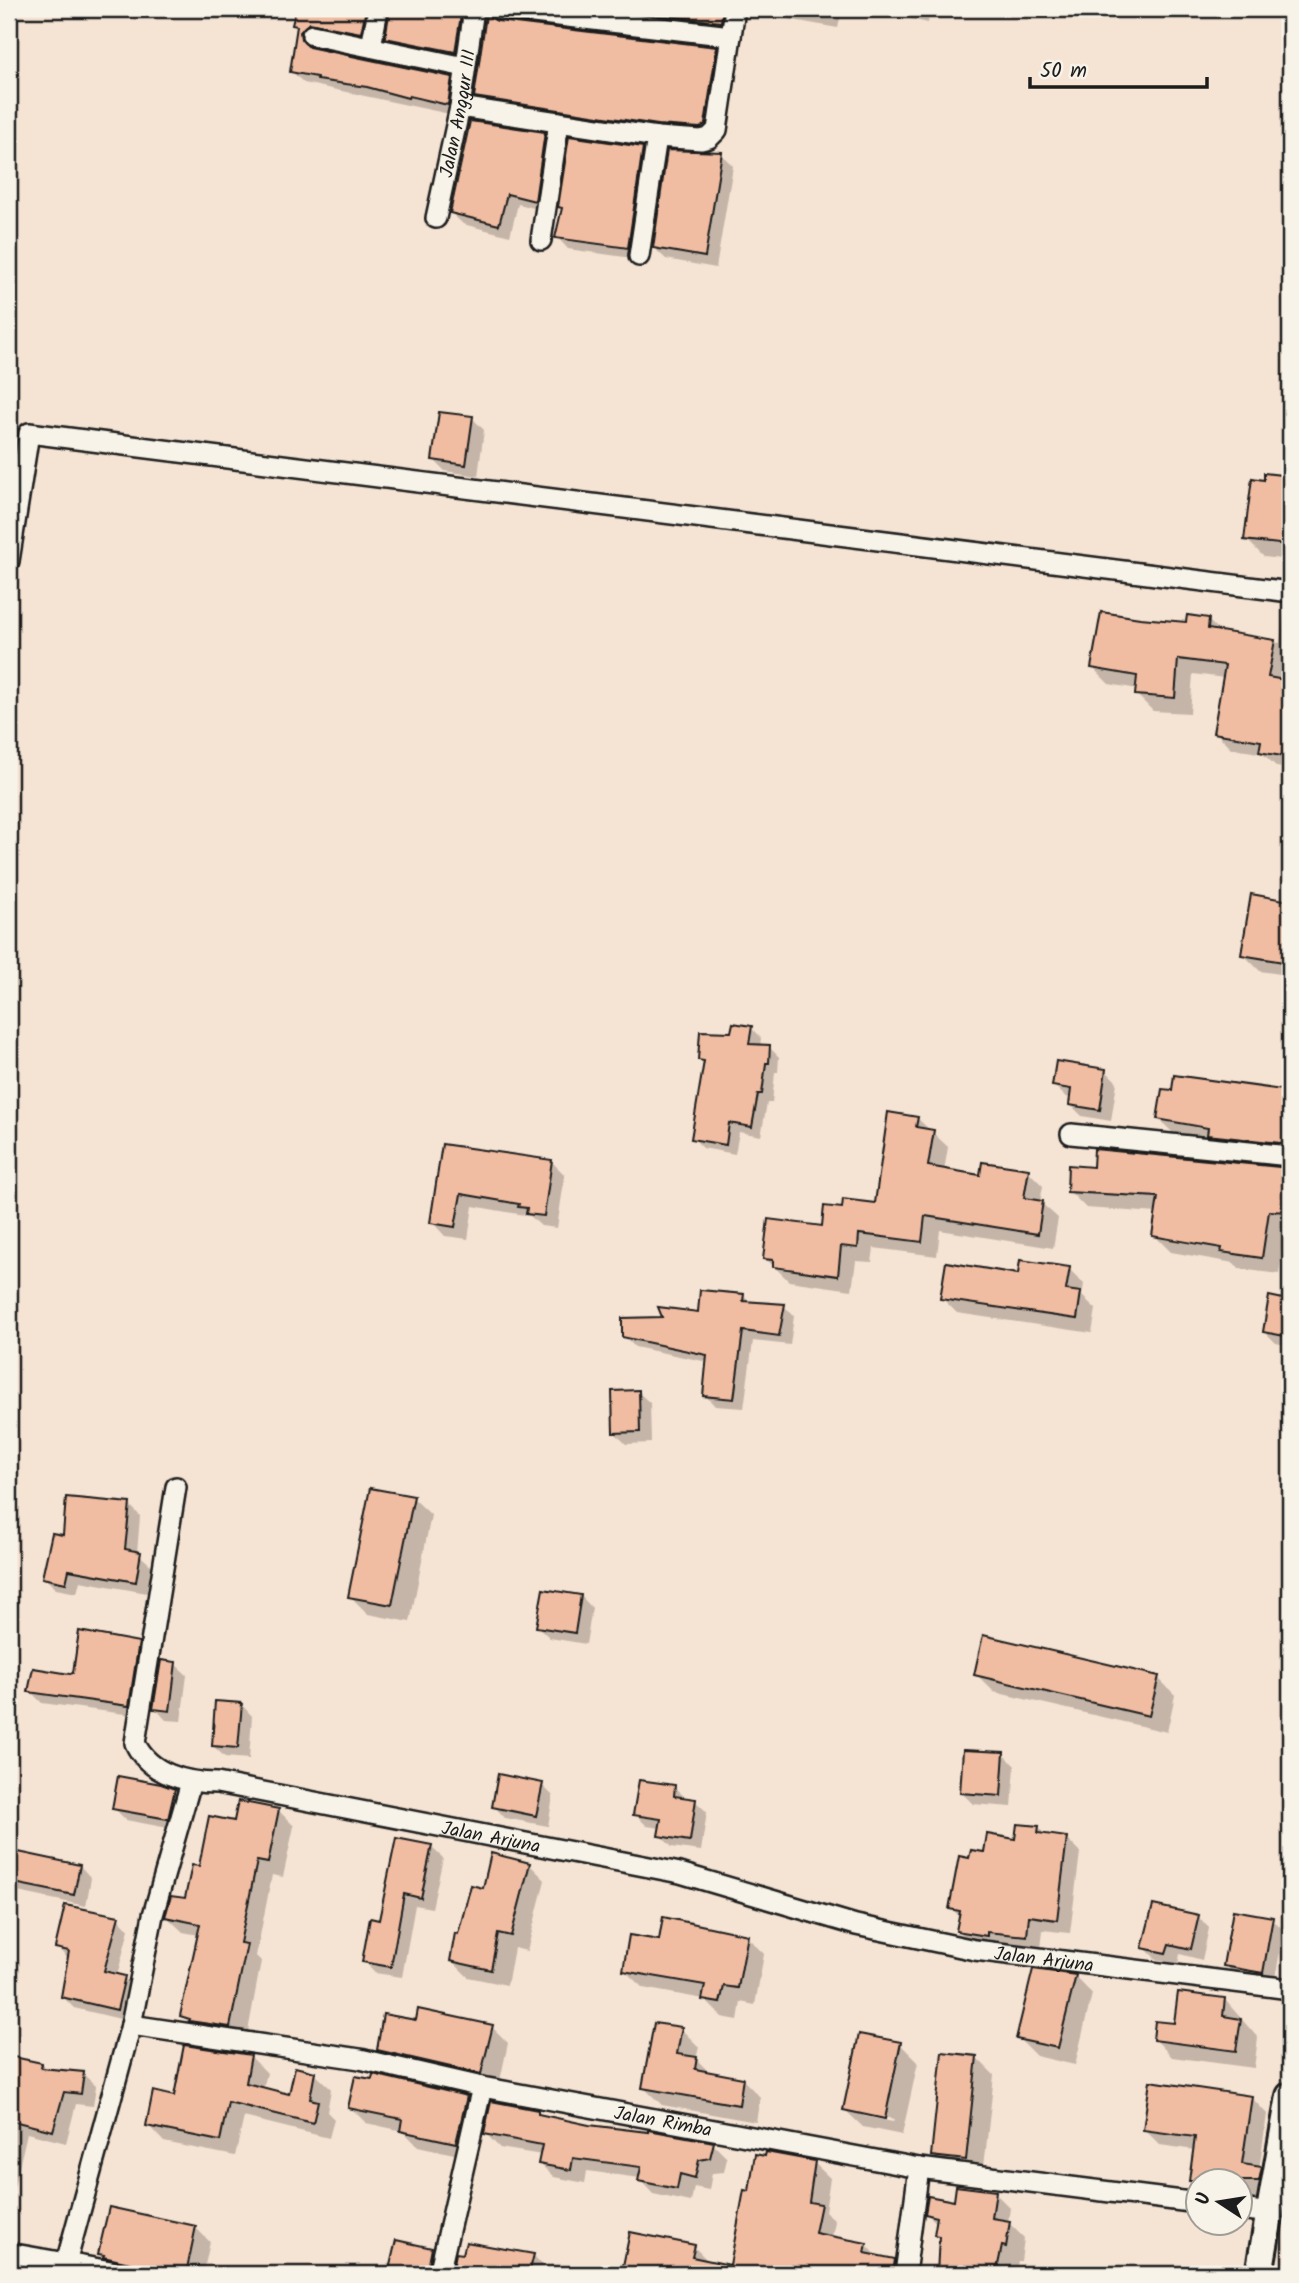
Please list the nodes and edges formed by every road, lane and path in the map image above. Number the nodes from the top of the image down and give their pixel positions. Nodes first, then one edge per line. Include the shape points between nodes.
1 (378, 9) edge
2 (474, 9) edge
3 (498, 9) edge
4 (735, 9) edge
5 (312, 35) dead end
6 (731, 36) junction
7 (370, 47) junction
8 (465, 67) junction
9 (460, 107) junction
10 (559, 122) junction
11 (657, 137) junction
12 (436, 218) dead end
13 (541, 240) dead end
14 (639, 256) dead end
15 (9, 561) edge
16 (1290, 592) edge
17 (1071, 1134) dead end
18 (1290, 1156) edge
19 (176, 1487) dead end
20 (191, 1782) junction
21 (1290, 1989) edge
22 (131, 2025) junction
23 (482, 2087) junction
24 (1290, 2097) edge
25 (919, 2168) junction
26 (1184, 2201) edge
27 (1254, 2211) edge
28 (1269, 2213) junction
29 (9, 2253) edge
30 (64, 2268) edge
31 (128, 2274) edge
32 (439, 2274) edge
33 (905, 2274) edge
34 (1259, 2274) edge

1 - 7 street
2 - 8 street, Jalan Anggur III
3 - 6 street
4 - 6 street
5 - 7 street
6 - 11 street via 717,130 702,140
7 - 8 street
8 - 9 street, Jalan Anggur III
9 - 10 street
9 - 12 street, Jalan Anggur III
10 - 11 street
10 - 13 street
11 - 14 street
15 - 16 street via 29,433
17 - 18 street
19 - 20 street, Jalan Arjuna via 135,1743 149,1763
20 - 21 street, Jalan Arjuna via 216,1783 680,1873 856,1925 975,1950
20 - 22 street via 153,1915
22 - 23 street, Jalan Rimba via 360,2059
22 - 30 street
23 - 25 street, Jalan Rimba
23 - 32 street
24 - 28 street
25 - 26 street, Jalan Rimba
25 - 33 street
27 - 28 street
28 - 34 street
29 - 30 street
30 - 31 street

